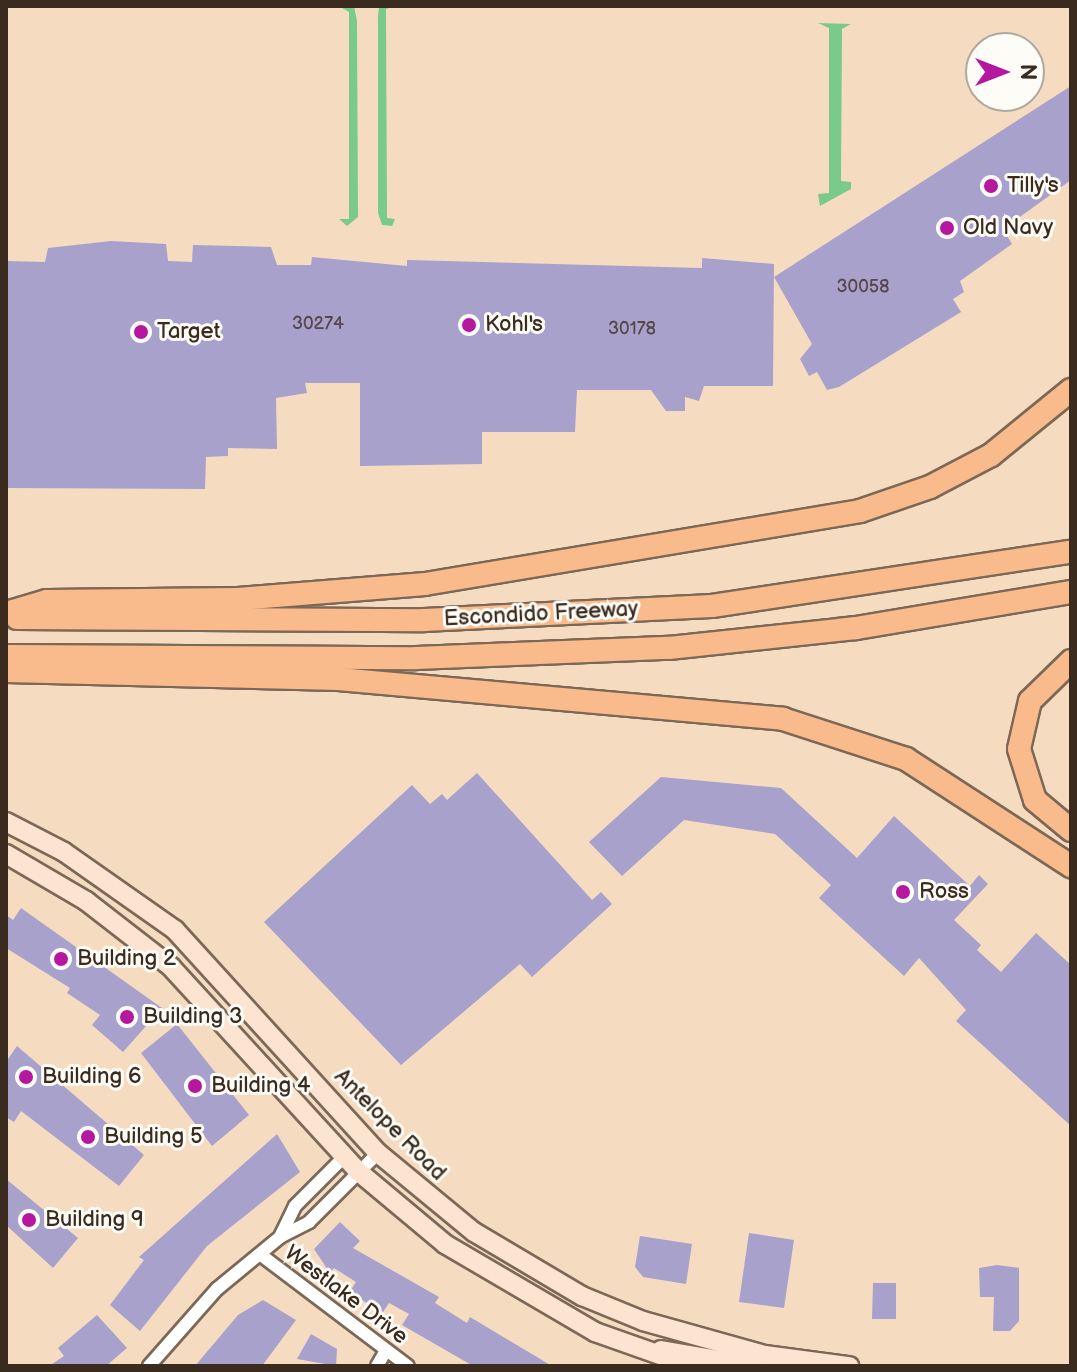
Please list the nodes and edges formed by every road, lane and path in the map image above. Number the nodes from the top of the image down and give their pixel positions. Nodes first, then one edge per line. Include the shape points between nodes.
1 (1071, 390) edge
2 (1071, 535) edge
3 (1071, 552) edge
4 (1028, 560) junction
5 (1071, 592) edge
6 (6, 616) edge
7 (6, 656) edge
8 (1071, 661) edge
9 (6, 671) edge
10 (6, 822) edge
11 (1071, 830) edge
12 (6, 854) edge
13 (1071, 866) edge
14 (378, 1153) junction
15 (345, 1156) junction
16 (359, 1172) junction
17 (280, 1237) junction
18 (261, 1255) junction
19 (385, 1352) junction
20 (646, 1352) junction
21 (806, 1364) edge
22 (149, 1366) edge
23 (377, 1366) edge
24 (408, 1366) edge
25 (691, 1366) edge
26 (754, 1366) edge
27 (849, 1366) edge

1 - 6 highway via 991,455 930,487 860,511 425,584 238,599 47,601
2 - 4 highway
3 - 4 highway, Escondido Freeway
4 - 6 highway, Escondido Freeway via 712,606 424,620
5 - 7 highway, Escondido Freeway via 856,628 585,653
8 - 11 highway via 1030,701 1019,749 1035,800
9 - 13 highway via 323,678 783,719 906,759
10 - 14 main road, Antelope Road via 74,858 175,930
12 - 15 main road via 86,901 171,967 242,1035
14 - 16 street
14 - 21 main road, Antelope Road via 462,1224 582,1296 701,1341
15 - 16 main road
15 - 17 street via 295,1206
16 - 17 street via 309,1222
16 - 20 main road via 499,1280
17 - 18 street
18 - 19 street, Westlake Drive
18 - 22 street via 217,1289
19 - 23 street
19 - 24 street, Westlake Drive
20 - 25 main road
20 - 26 main road via 669,1348
21 - 27 main road, Antelope Road

